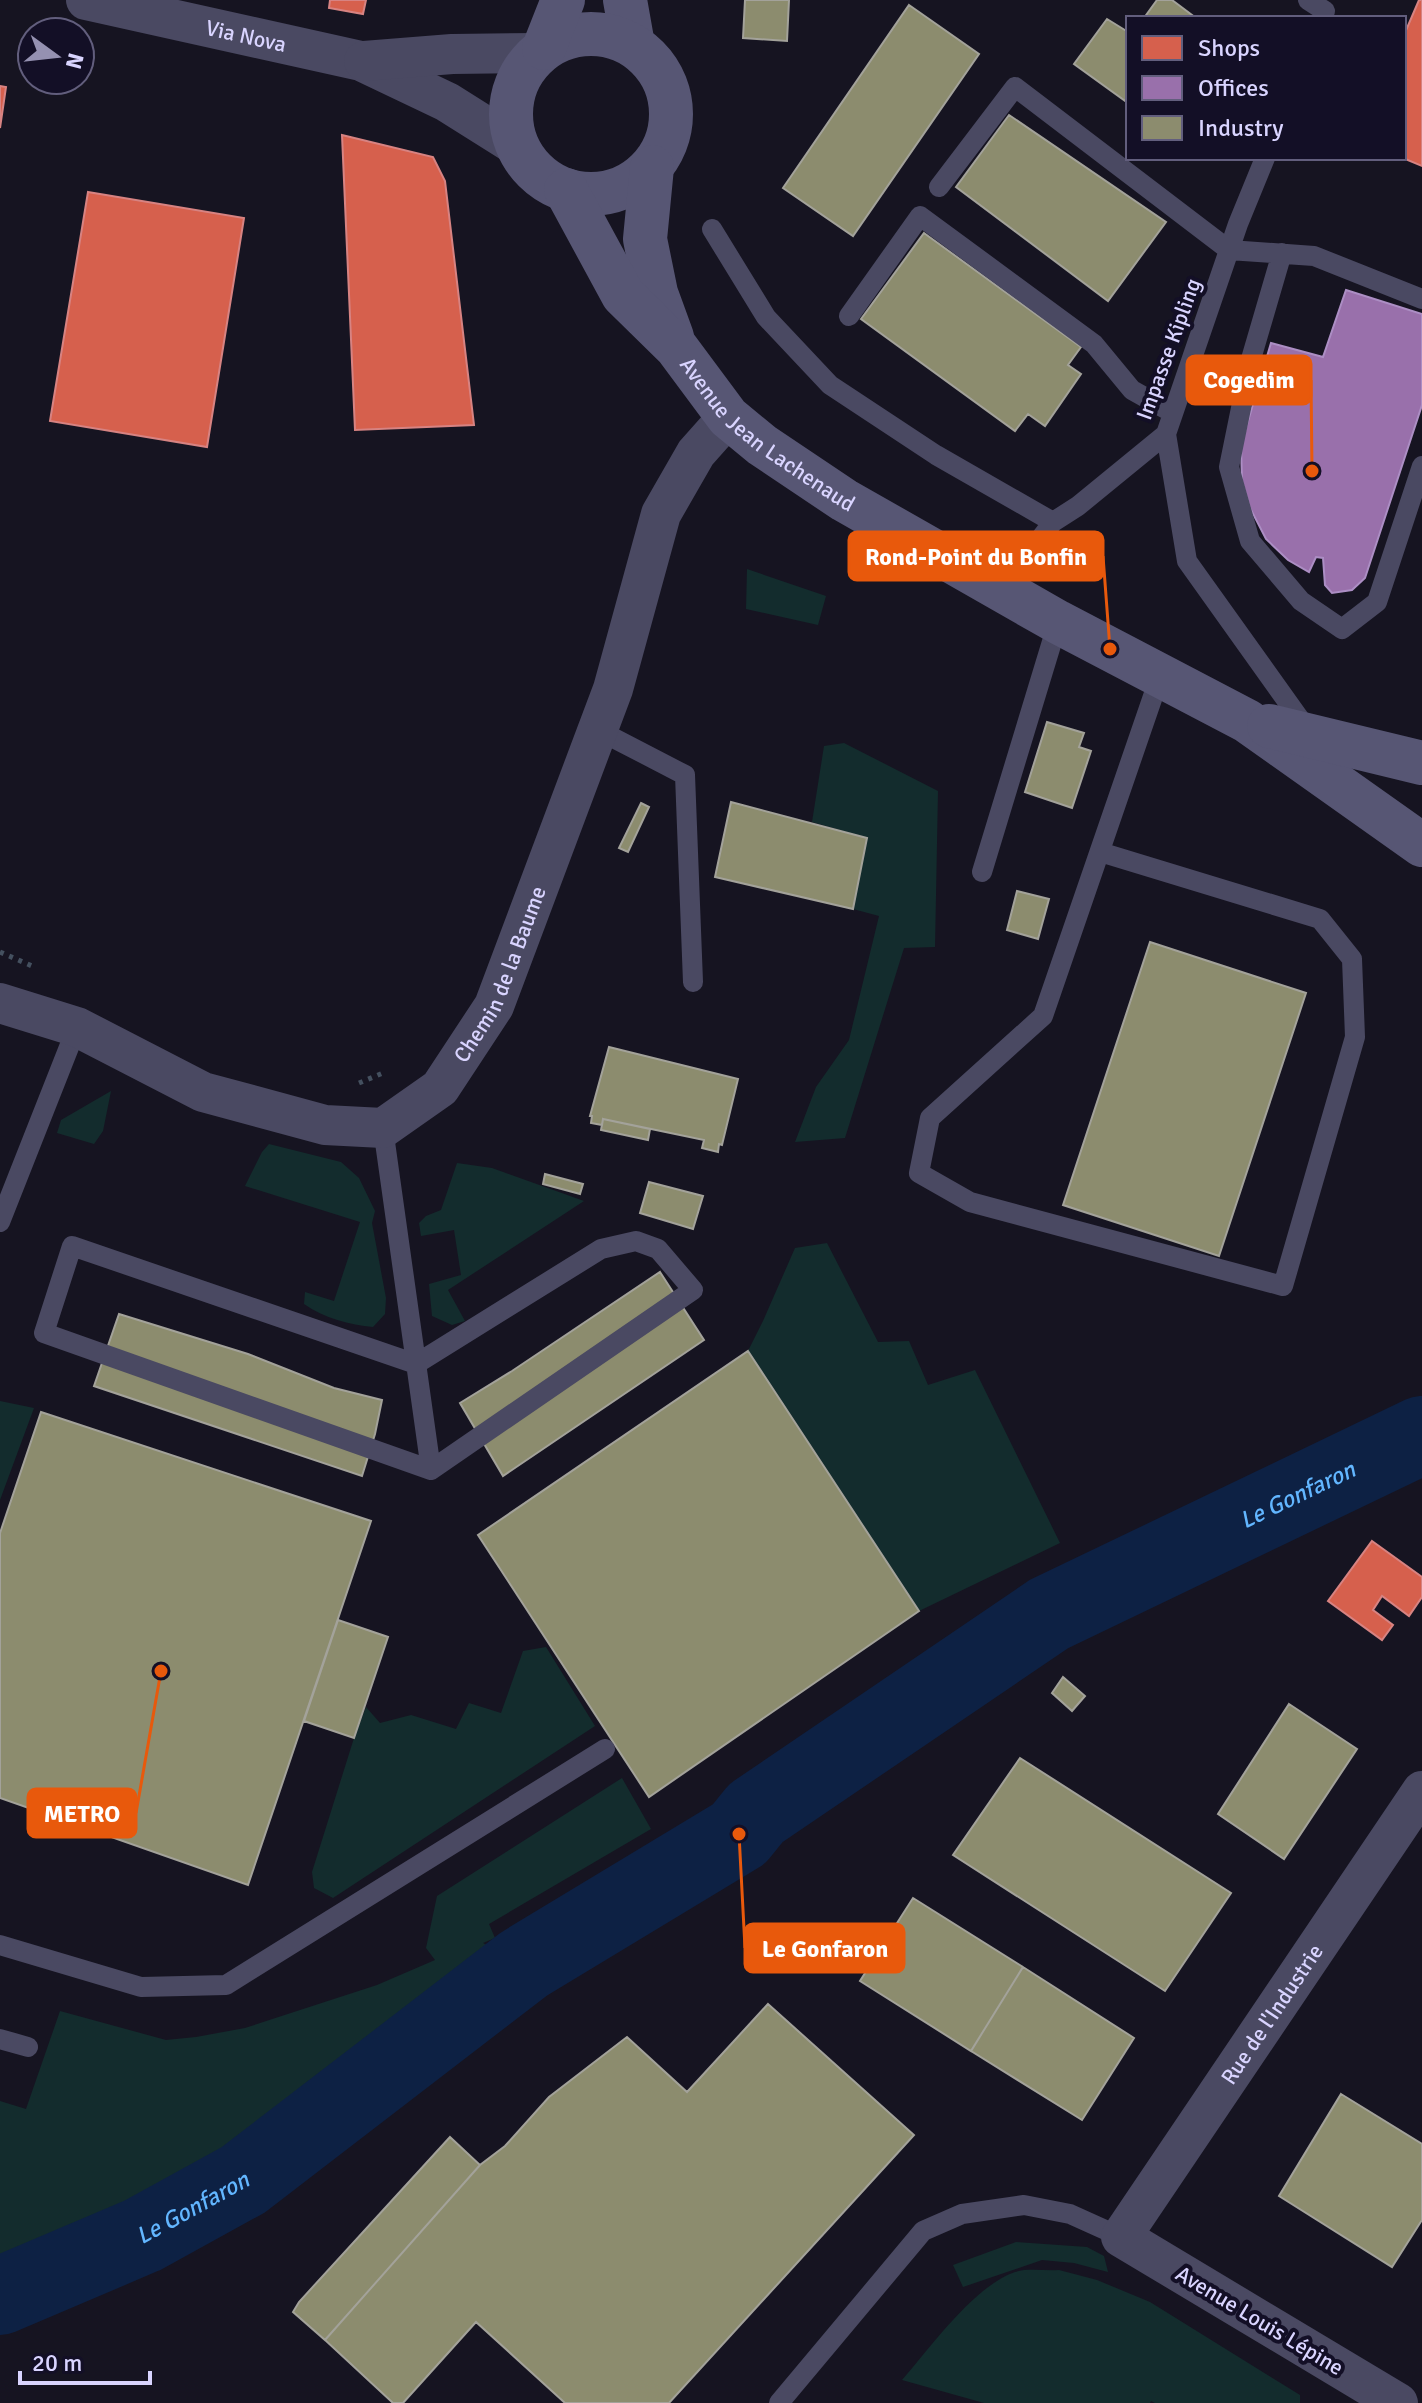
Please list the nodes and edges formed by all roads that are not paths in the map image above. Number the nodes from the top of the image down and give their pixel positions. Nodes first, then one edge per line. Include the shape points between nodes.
1 (86, 0) edge
2 (563, 0) edge
3 (625, 0) edge
4 (633, 45) junction
5 (542, 51) junction
6 (361, 61) junction
7 (517, 146) junction
8 (1264, 160) edge
9 (652, 167) junction
10 (939, 187) dead end
11 (566, 190) junction
12 (712, 229) dead end
13 (1229, 250) junction
14 (1282, 253) junction
15 (1422, 299) edge
16 (849, 316) dead end
17 (676, 347) junction
18 (1173, 413) junction
19 (728, 417) junction
20 (1166, 434) junction
21 (1422, 466) edge
22 (1053, 522) junction
23 (1001, 590) junction
24 (1058, 622) junction
25 (1160, 676) junction
26 (1247, 721) junction
27 (598, 730) junction
28 (1312, 736) junction
29 (1422, 763) edge
30 (1422, 845) edge
31 (1100, 852) junction
32 (982, 872) dead end
33 (693, 982) dead end
34 (0, 1003) edge
35 (77, 1027) junction
36 (383, 1128) junction
37 (0, 1222) edge
38 (416, 1364) junction
39 (431, 1470) junction
40 (605, 1749) dead end
41 (1422, 1791) edge
42 (0, 1945) edge
43 (0, 2039) edge
44 (28, 2047) dead end
45 (1121, 2237) junction
46 (779, 2403) edge
47 (1398, 2403) edge

1 - 6 street, Via Nova
2 - 5 street
3 - 4 street
4 - 5 street via 589,33
4 - 9 street via 654,64 667,88 672,116 666,143
5 - 6 street, Via Nova
5 - 7 street via 518,80 511,101
6 - 7 street, Via Nova via 447,102
7 - 11 street via 546,181
8 - 13 lane, Impasse Kipling
9 - 11 street via 612,192
9 - 17 street, Avenue Jean Lachenaud via 645,239 656,293
10 - 13 lane via 1015,87
11 - 17 street, Avenue Jean Lachenaud via 623,295
12 - 22 lane via 766,317 830,385 936,455
13 - 14 lane
13 - 18 lane, Impasse Kipling
14 - 15 lane via 1314,256
14 - 21 lane via 1251,359 1229,467 1250,541 1301,601 1342,629 1377,602
16 - 18 lane via 920,216 1094,344 1132,390
17 - 19 street, Avenue Jean Lachenaud
18 - 20 lane, Impasse Kipling
19 - 23 street, Avenue Jean Lachenaud via 844,500
19 - 27 street, Chemin de la Baume via 696,453 661,514
20 - 22 lane, Impasse Kipling
20 - 28 lane via 1187,561
22 - 23 lane, Impasse Kipling
23 - 24 street, Avenue Jean Lachenaud
24 - 25 street, Avenue Jean Lachenaud
24 - 32 lane
25 - 26 street, Avenue Jean Lachenaud
25 - 31 lane
26 - 28 street, Avenue Jean Lachenaud
26 - 30 street, Avenue Jean Lachenaud
27 - 33 lane via 685,775
27 - 36 street, Chemin de la Baume via 494,1006 440,1088
28 - 29 street, Avenue Jean Lachenaud
31 - 31 lane via 1043,1016 930,1118 919,1173 970,1202 1283,1286 1355,1037 1352,959 1320,919
34 - 35 street
35 - 36 street via 203,1092 325,1125
35 - 37 lane
36 - 38 lane
38 - 39 lane
38 - 39 lane via 601,1249 636,1241 658,1249 693,1290
38 - 39 lane via 72,1246 44,1333
40 - 42 lane via 226,1985 141,1987
41 - 45 street, Rue de l'Industrie
43 - 44 lane
45 - 46 lane via 1070,2214 1024,2205 962,2214 923,2231
45 - 47 street, Avenue Louis Lépine

